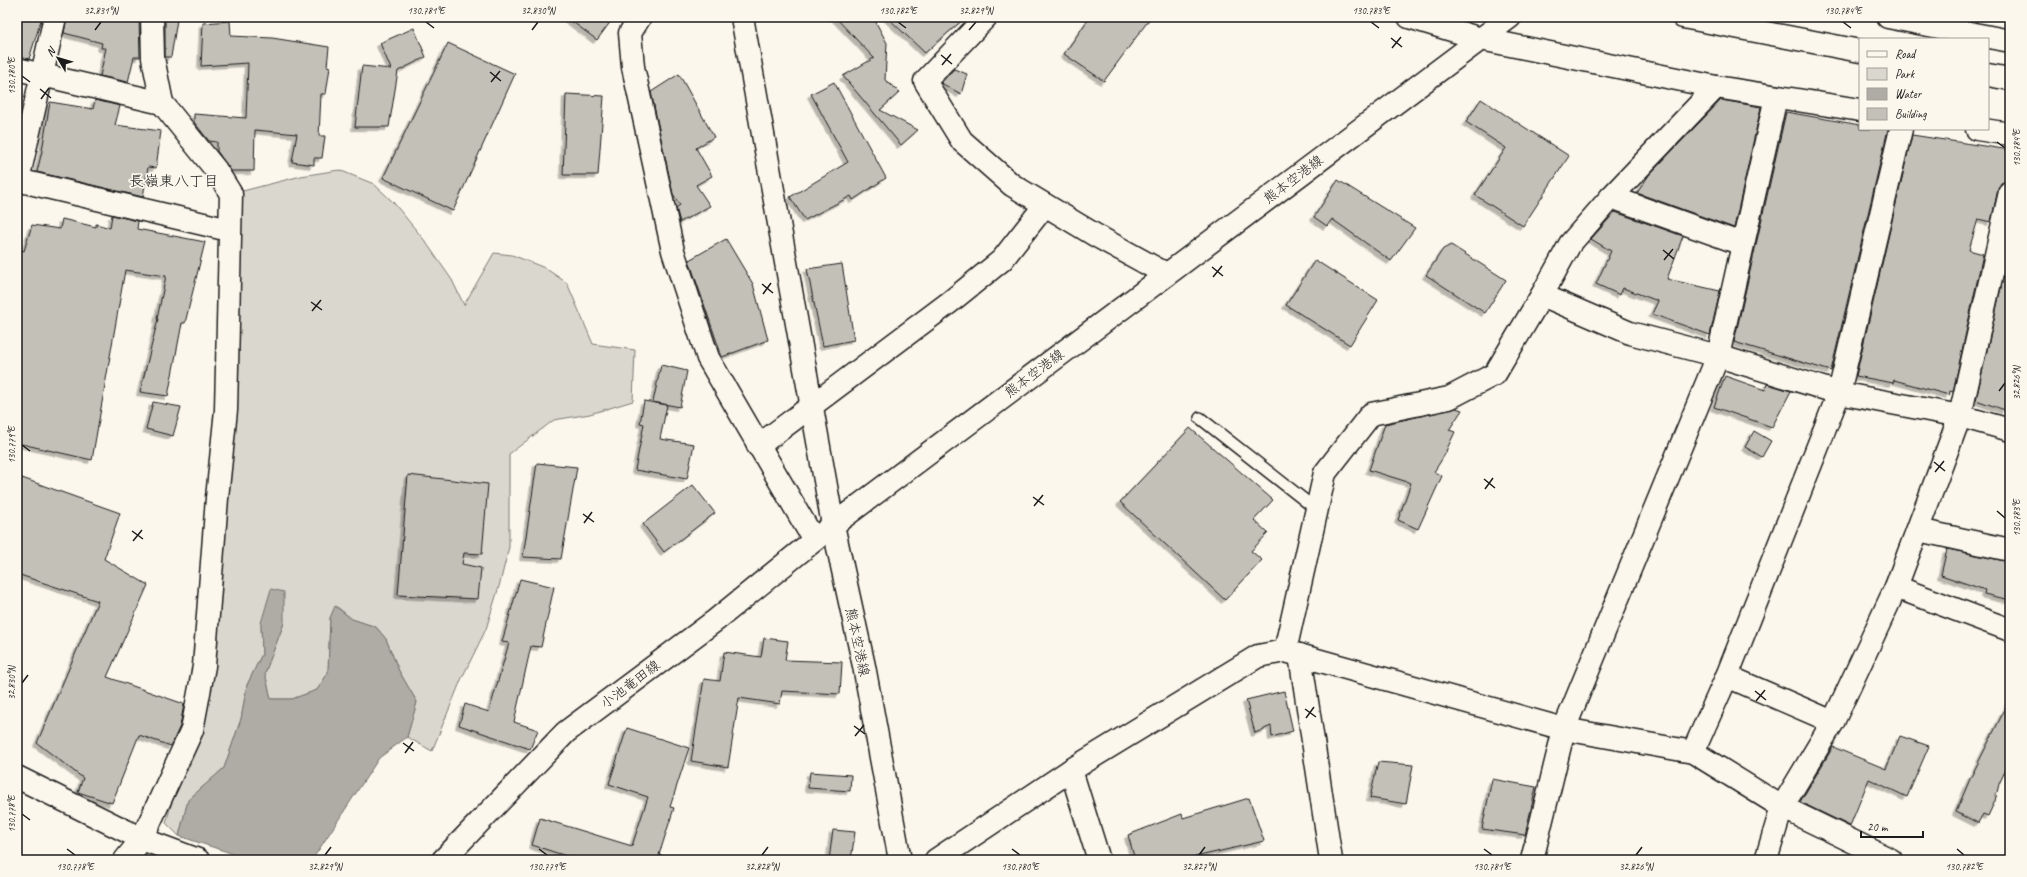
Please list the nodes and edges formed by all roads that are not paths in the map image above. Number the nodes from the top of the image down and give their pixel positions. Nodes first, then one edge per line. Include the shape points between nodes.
1 (55, 17) edge
2 (152, 17) edge
3 (640, 17) edge
4 (742, 17) edge
5 (986, 17) edge
6 (1409, 17) edge
7 (1683, 17) edge
8 (1888, 17) edge
9 (1505, 21) edge
10 (1481, 38) junction
11 (2010, 41) edge
12 (1859, 51) edge
13 (17, 69) edge
14 (42, 75) junction
15 (1989, 75) edge
16 (2010, 80) edge
17 (1716, 86) junction
18 (1776, 97) junction
19 (162, 103) junction
20 (1859, 110) edge
21 (1900, 130) edge
22 (1984, 130) edge
23 (2010, 134) edge
24 (17, 180) edge
25 (2010, 192) edge
26 (1611, 198) junction
27 (1045, 205) junction
28 (229, 230) junction
29 (1742, 244) junction
30 (1166, 274) junction
31 (1542, 295) junction
32 (1718, 356) junction
33 (1838, 393) junction
34 (812, 406) junction
35 (1960, 416) junction
36 (1200, 418) dead end
37 (2010, 430) edge
38 (758, 446) junction
39 (1317, 510) junction
40 (832, 525) junction
41 (1918, 530) junction
42 (814, 540) junction
43 (2010, 550) edge
44 (1896, 587) junction
45 (2010, 630) edge
46 (1292, 653) junction
47 (1727, 676) junction
48 (1832, 722) junction
49 (1564, 729) junction
50 (1693, 752) junction
51 (1071, 770) junction
52 (17, 777) edge
53 (1782, 807) junction
54 (142, 839) junction
55 (125, 860) edge
56 (198, 860) edge
57 (443, 860) edge
58 (900, 860) edge
59 (936, 860) edge
60 (1100, 860) edge
61 (1331, 860) edge
62 (1532, 860) edge
63 (1766, 860) edge
64 (1891, 860) edge

1 - 14 main road
2 - 19 main road via 153,58
3 - 38 main road via 630,33 633,67 673,251 708,358
4 - 34 main road
5 - 27 main road via 925,80 962,141 1012,185
6 - 10 main road
7 - 12 main road
8 - 11 main road
9 - 10 main road, 熊本空港線
10 - 17 main road
10 - 30 main road, 熊本空港線
13 - 14 main road
14 - 19 main road
14 - 24 main road
15 - 16 main road
17 - 18 main road
17 - 26 main road
18 - 20 main road
18 - 29 main road
19 - 28 main road via 216,170 231,194
21 - 33 main road
22 - 23 main road
24 - 28 main road
25 - 35 main road
26 - 29 main road
26 - 31 main road via 1570,244
27 - 30 main road
27 - 34 main road via 1002,260
28 - 54 main road via 226,410 204,666 192,730
29 - 32 main road
30 - 40 main road, 熊本空港線
31 - 32 main road via 1630,333
31 - 39 main road via 1495,374 1449,398 1371,414 1325,473
32 - 33 main road
32 - 49 main road
33 - 35 main road
33 - 47 main road
34 - 38 main road
34 - 40 main road
35 - 37 main road
35 - 41 main road
36 - 39 lane
38 - 42 main road
39 - 46 main road
40 - 42 main road, 小池竜田線
40 - 58 main road, 熊本空港線 via 864,666
41 - 43 main road
41 - 44 main road
42 - 57 main road, 小池竜田線 via 716,620 566,732
44 - 45 main road
44 - 48 main road
46 - 49 main road
46 - 51 main road via 1258,656
46 - 61 main road
47 - 48 main road
47 - 50 main road
48 - 53 main road
49 - 50 main road
49 - 62 main road
50 - 53 main road
51 - 59 main road
51 - 60 main road
52 - 54 main road
53 - 63 main road
53 - 64 main road
54 - 55 main road
54 - 56 main road

